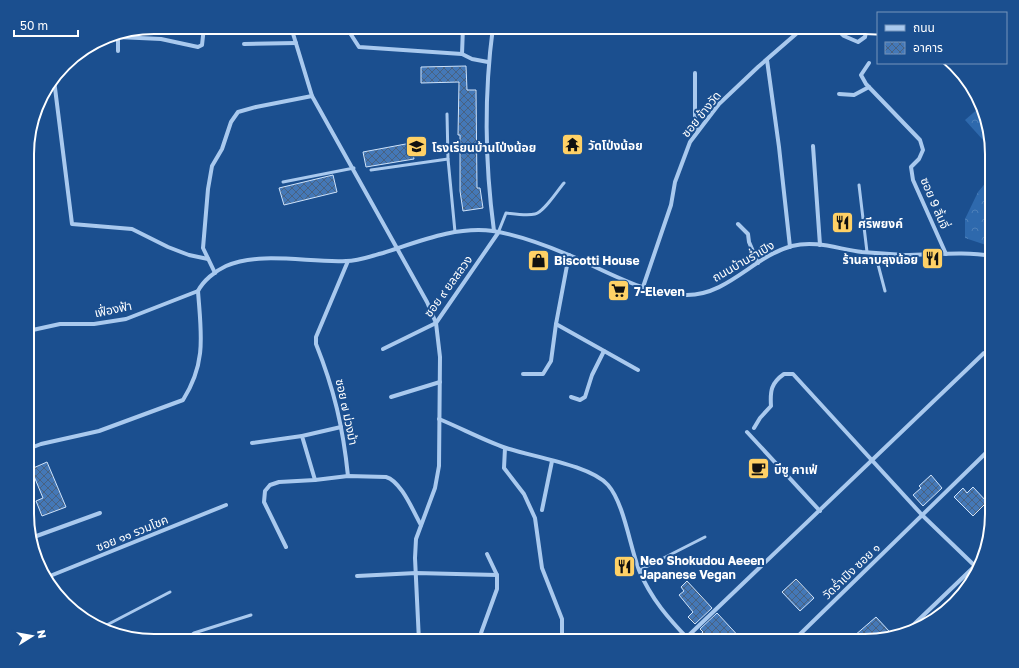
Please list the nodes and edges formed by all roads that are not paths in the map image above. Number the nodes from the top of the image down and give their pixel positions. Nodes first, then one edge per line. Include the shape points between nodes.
1 (203, 34) edge
2 (293, 34) edge
3 (351, 34) edge
4 (463, 34) edge
5 (492, 34) edge
6 (796, 34) edge
7 (842, 34) edge
8 (866, 34) edge
9 (128, 37) edge
10 (118, 40) edge
11 (296, 43) junction
12 (244, 44) dead end
13 (118, 51) dead end
14 (462, 54) junction
15 (766, 60) junction
16 (488, 62) junction
17 (869, 63) dead end
18 (695, 73) dead end
19 (869, 87) junction
20 (52, 91) edge
21 (839, 94) dead end
22 (312, 96) junction
23 (447, 114) dead end
24 (697, 132) junction
25 (813, 146) dead end
26 (448, 159) junction
27 (354, 168) junction
28 (371, 170) dead end
29 (284, 182) dead end
30 (564, 183) dead end
31 (859, 185) dead end
32 (738, 224) dead end
33 (455, 232) junction
34 (496, 232) junction
35 (820, 245) junction
36 (790, 247) junction
37 (397, 248) junction
38 (866, 252) junction
39 (875, 253) junction
40 (946, 254) junction
41 (569, 255) junction
42 (985, 256) edge
43 (208, 259) junction
44 (348, 261) junction
45 (758, 263) junction
46 (215, 273) junction
47 (643, 287) junction
48 (198, 291) junction
49 (885, 291) dead end
50 (436, 323) junction
51 (556, 324) junction
52 (34, 330) edge
53 (383, 349) dead end
54 (604, 351) junction
55 (984, 353) dead end
56 (638, 370) dead end
57 (523, 374) dead end
58 (440, 382) junction
59 (391, 397) dead end
60 (570, 398) dead end
61 (440, 419) junction
62 (342, 426) junction
63 (754, 428) dead end
64 (747, 432) dead end
65 (302, 436) junction
66 (252, 443) dead end
67 (34, 447) edge
68 (505, 448) junction
69 (985, 454) edge
70 (872, 460) junction
71 (552, 461) junction
72 (348, 476) junction
73 (315, 480) junction
74 (226, 506) dead end
75 (542, 510) dead end
76 (820, 510) junction
77 (100, 513) dead end
78 (922, 516) junction
79 (421, 525) junction
80 (36, 536) edge
81 (705, 537) dead end
82 (286, 547) dead end
83 (487, 554) dead end
84 (974, 564) edge
85 (972, 569) edge
86 (640, 570) junction
87 (416, 573) junction
88 (497, 575) junction
89 (51, 576) edge
90 (357, 576) dead end
91 (170, 592) dead end
92 (251, 615) dead end
93 (915, 623) edge
94 (108, 625) edge
95 (481, 633) dead end
96 (193, 634) edge
97 (420, 634) edge
98 (562, 634) edge
99 (684, 634) edge
100 (694, 634) edge
101 (800, 634) edge

1 - 9 street via 202,45 198,48 160,39
2 - 11 street
3 - 14 street via 359,47
4 - 14 street
5 - 16 street
6 - 15 street, ซอย ข้างวัด
7 - 8 street via 858,42
10 - 13 street
11 - 12 street
11 - 22 street
14 - 16 street via 472,60
15 - 24 street, ซอย ข้างวัด via 719,104
15 - 36 street
16 - 34 street via 488,192
17 - 19 street, ซอย 9 ลิ้นจี่ via 861,75
18 - 24 street
19 - 21 street via 854,95
19 - 40 street, ซอย 9 ลิ้นจี่ via 920,140 923,150 911,167 913,180
20 - 43 street via 72,224 132,229 168,247
22 - 27 street
22 - 43 street via 256,106 238,112 230,122 222,148 212,166 208,189 203,248
23 - 26 lane
24 - 47 street, ซอย ข้างวัด via 690,142 680,169
25 - 35 street
26 - 28 lane
26 - 33 lane
27 - 29 lane
27 - 37 street
30 - 34 lane via 550,198 544,210 534,214 506,213
31 - 38 lane
32 - 45 street via 748,234
33 - 34 street, ถนนบ้านร่ำเปิง
33 - 37 street, ถนนบ้านร่ำเปิง
34 - 41 street, ถนนบ้านร่ำเปิง
34 - 50 street, ซอย ๙ ยลสลวง
35 - 36 street, ถนนบ้านร่ำเปิง
35 - 38 street, ถนนบ้านร่ำเปิง
36 - 45 street, ถนนบ้านร่ำเปิง
37 - 44 street, ถนนบ้านร่ำเปิง
37 - 50 street
38 - 39 street, ถนนบ้านร่ำเปิง
39 - 40 street, ถนนบ้านร่ำเปิง
39 - 49 lane
40 - 42 street, ถนนบ้านร่ำเปิง
41 - 47 street, ถนนบ้านร่ำเปิง
41 - 51 street
43 - 46 street
44 - 46 street, ถนนบ้านร่ำเปิง via 291,258 254,260 226,266
44 - 62 street, ซอย ๗ ม่วงม้า via 316,337
45 - 47 street, ถนนบ้านร่ำเปิง via 724,286 700,294 685,295
46 - 48 street, ถนนบ้านร่ำเปิง via 201,284
48 - 52 street, เฟื่องฟ้า via 126,319 94,324 60,324
48 - 67 street via 201,358 183,400 99,431
50 - 53 street, ซอย ๙ ยลสลวง
50 - 58 street
51 - 54 street
51 - 57 street via 549,368 544,374
54 - 56 street
54 - 60 street via 585,396 580,400
55 - 70 street
58 - 59 street
58 - 61 street
61 - 68 street
61 - 79 street via 439,466 435,488
62 - 65 street
62 - 72 street, ซอย ๗ ม่วงม้า
63 - 70 street via 771,406 772,386 784,374 793,374
64 - 76 street
65 - 66 street
65 - 73 street
68 - 71 street
68 - 98 street via 504,468 524,494 535,518 542,568 562,618
69 - 78 street, วัดร่ำเปิง ซอย ๑
70 - 76 street
70 - 78 street
71 - 75 street
71 - 86 street via 590,473 607,484 615,495
72 - 73 street
72 - 79 street via 391,478 398,485
73 - 82 street via 279,482 270,485 265,491 264,502
74 - 89 street, ซอย ๑๑ รวมโชค
76 - 100 street
77 - 80 street
78 - 84 street
78 - 101 street, วัดร่ำเปิง ซอย ๑
79 - 87 street via 416,539
81 - 86 lane
83 - 88 street
85 - 93 street
86 - 99 street via 653,599
87 - 88 street
87 - 90 street
87 - 97 street
88 - 95 street via 497,589
91 - 94 lane
92 - 96 lane

